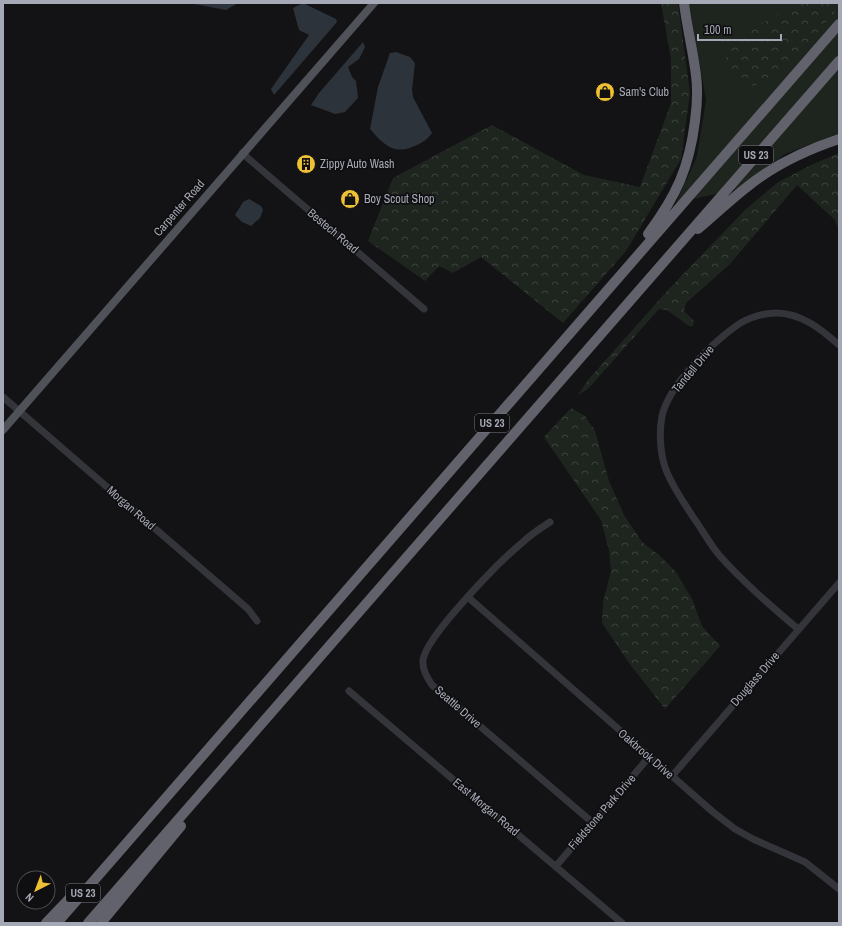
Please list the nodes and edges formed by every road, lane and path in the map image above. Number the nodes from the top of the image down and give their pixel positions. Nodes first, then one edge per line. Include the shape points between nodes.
1 (374, 3) edge
2 (684, 3) edge
3 (839, 24) edge
4 (839, 60) edge
5 (839, 138) edge
6 (242, 153) junction
7 (673, 249) junction
8 (612, 285) junction
9 (424, 309) dead end
10 (839, 345) edge
11 (3, 397) edge
12 (19, 412) junction
13 (3, 430) edge
14 (550, 522) dead end
15 (839, 583) edge
16 (469, 598) junction
17 (257, 621) dead end
18 (798, 630) junction
19 (349, 691) dead end
20 (649, 757) junction
21 (219, 772) junction
22 (672, 776) junction
23 (593, 823) junction
24 (109, 863) junction
25 (556, 866) junction
26 (839, 889) edge
27 (46, 923) edge
28 (57, 923) edge
29 (88, 923) edge
30 (101, 923) edge
31 (622, 923) edge

1 - 6 main road, Carpenter Road
2 - 8 highway via 696,76 697,101 687,164 670,202
3 - 8 highway, US 23
4 - 7 highway, US 23
5 - 7 highway via 777,166 747,187
6 - 9 street, Bestech Road
6 - 12 main road, Carpenter Road
7 - 21 highway, US 23
8 - 24 highway, US 23
10 - 18 street, Tandell Drive via 813,325 793,314 756,316 737,325 696,363 673,391 662,415 660,437 665,466 678,494 718,554
11 - 12 street, Morgan Road
12 - 13 main road, Carpenter Road
12 - 17 street, Morgan Road via 248,609
14 - 16 street, Seattle Drive via 509,554
15 - 18 street, Douglass Drive
16 - 20 street, Oakbrook Drive
16 - 23 street, Seattle Drive via 425,652 424,670 428,678 432,685
18 - 22 street, Douglass Drive
19 - 25 street, East Morgan Road
20 - 22 street, Oakbrook Drive
20 - 23 street, Fieldstone Park Drive
21 - 29 highway, US 23
21 - 30 highway via 201,801
22 - 26 street, Oakbrook Drive via 735,829 805,862
23 - 25 street, Fieldstone Park Drive
24 - 27 highway via 84,882
24 - 28 highway, US 23
25 - 31 street, East Morgan Road

